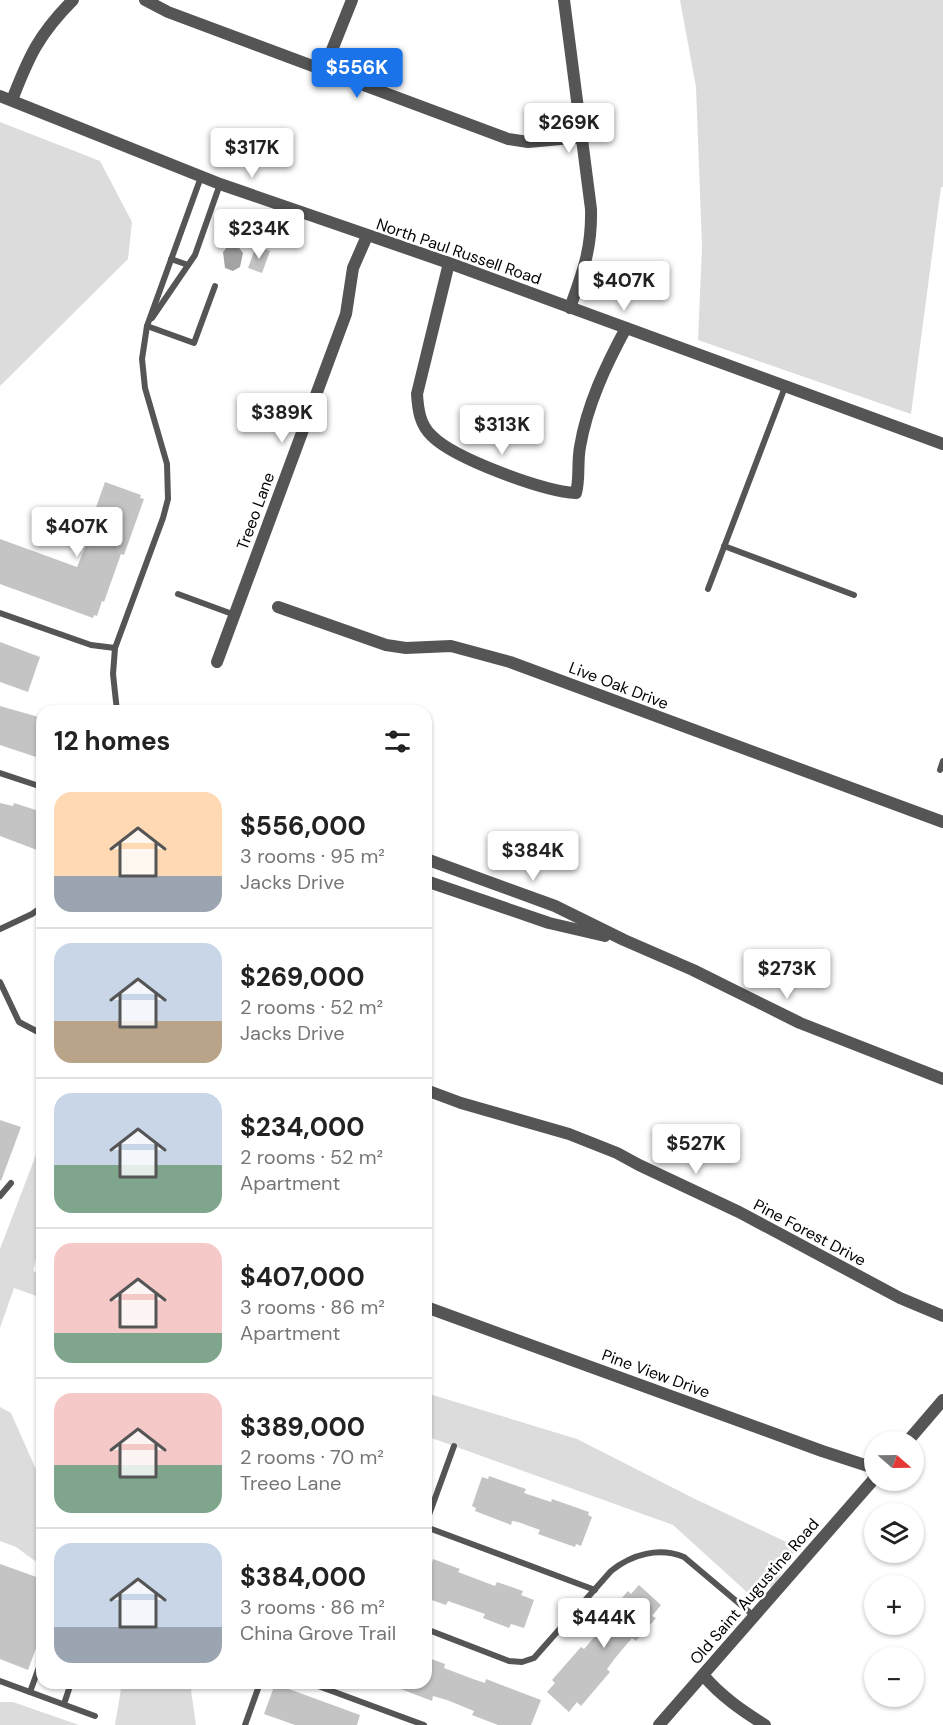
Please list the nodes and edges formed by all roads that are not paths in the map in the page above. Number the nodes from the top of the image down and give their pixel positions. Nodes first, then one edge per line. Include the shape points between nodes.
1 (73, 0) edge
2 (145, 0) edge
3 (352, 0) edge
4 (564, 0) edge
5 (324, 70) junction
6 (6, 98) edge
7 (582, 137) junction
8 (201, 176) junction
9 (220, 184) junction
10 (367, 236) junction
11 (171, 259) junction
12 (449, 263) junction
13 (188, 265) junction
14 (215, 286) dead end
15 (570, 308) junction
16 (147, 326) junction
17 (626, 328) junction
18 (785, 387) junction
19 (943, 444) edge
20 (724, 546) junction
21 (708, 589) dead end
22 (178, 594) dead end
23 (854, 595) dead end
24 (278, 607) dead end
25 (0, 613) edge
26 (235, 615) junction
27 (115, 648) junction
28 (218, 662) dead end
29 (116, 705) edge
30 (943, 761) edge
31 (940, 770) dead end
32 (0, 772) edge
33 (36, 785) edge
34 (943, 822) edge
35 (432, 861) edge
36 (432, 882) edge
37 (36, 911) edge
38 (0, 929) edge
39 (624, 940) junction
40 (0, 982) edge
41 (36, 1031) edge
42 (943, 1079) edge
43 (432, 1092) edge
44 (11, 1183) dead end
45 (1, 1193) edge
46 (432, 1308) edge
47 (943, 1316) edge
48 (943, 1400) edge
49 (916, 1431) edge
50 (454, 1446) dead end
51 (864, 1465) edge
52 (864, 1490) edge
53 (432, 1508) edge
54 (432, 1527) edge
55 (595, 1590) junction
56 (754, 1616) junction
57 (432, 1631) edge
58 (703, 1675) junction
59 (36, 1676) edge
60 (0, 1681) edge
61 (69, 1689) edge
62 (258, 1689) edge
63 (325, 1689) edge
64 (30, 1692) junction
65 (63, 1704) junction
66 (95, 1716) dead end
67 (410, 1723) edge
68 (245, 1725) edge
69 (424, 1725) edge
70 (659, 1725) edge
71 (765, 1725) edge

1 - 6 street via 40,36
2 - 5 street
3 - 5 street
4 - 7 street
5 - 7 street via 508,139 528,142
6 - 8 street, North Paul Russell Road
7 - 15 street via 591,233 588,255
8 - 9 street, North Paul Russell Road
8 - 11 lane
9 - 10 street, North Paul Russell Road
9 - 13 lane
10 - 12 street, North Paul Russell Road
10 - 26 street, Treeo Lane via 353,268 346,314
11 - 13 lane
11 - 16 lane
12 - 15 street, North Paul Russell Road
12 - 17 street via 417,394 418,414 431,435 450,450 518,479 576,493 585,420
13 - 16 lane
14 - 16 lane via 194,343
15 - 17 street, North Paul Russell Road
16 - 27 lane via 142,359 145,388 167,464 168,499
17 - 18 street, North Paul Russell Road
18 - 19 street, North Paul Russell Road
18 - 20 lane
20 - 21 lane
20 - 23 lane
22 - 26 lane
24 - 34 street, Live Oak Drive via 386,645 451,646 510,662
25 - 27 lane via 91,645
26 - 28 street, Treeo Lane
27 - 29 lane
30 - 31 lane
32 - 33 lane
35 - 39 street via 555,906
36 - 39 street via 549,923
37 - 38 lane
39 - 42 street via 800,1023
40 - 41 lane via 19,1022
43 - 47 street, Pine Forest Drive via 576,1136 617,1153 739,1212 900,1298
44 - 45 lane
46 - 51 street, Pine View Drive
48 - 49 street
50 - 53 lane
52 - 56 street, Old Saint Augustine Road
54 - 55 lane
55 - 56 lane via 623,1561 660,1551 672,1552 684,1557
55 - 57 lane via 543,1650 522,1662 509,1661
56 - 58 street, Old Saint Augustine Road
58 - 70 street, Old Saint Augustine Road
58 - 71 street via 735,1706
59 - 64 lane
60 - 64 lane
61 - 65 lane
62 - 68 lane
63 - 67 lane
64 - 65 lane
65 - 66 lane
67 - 69 lane

